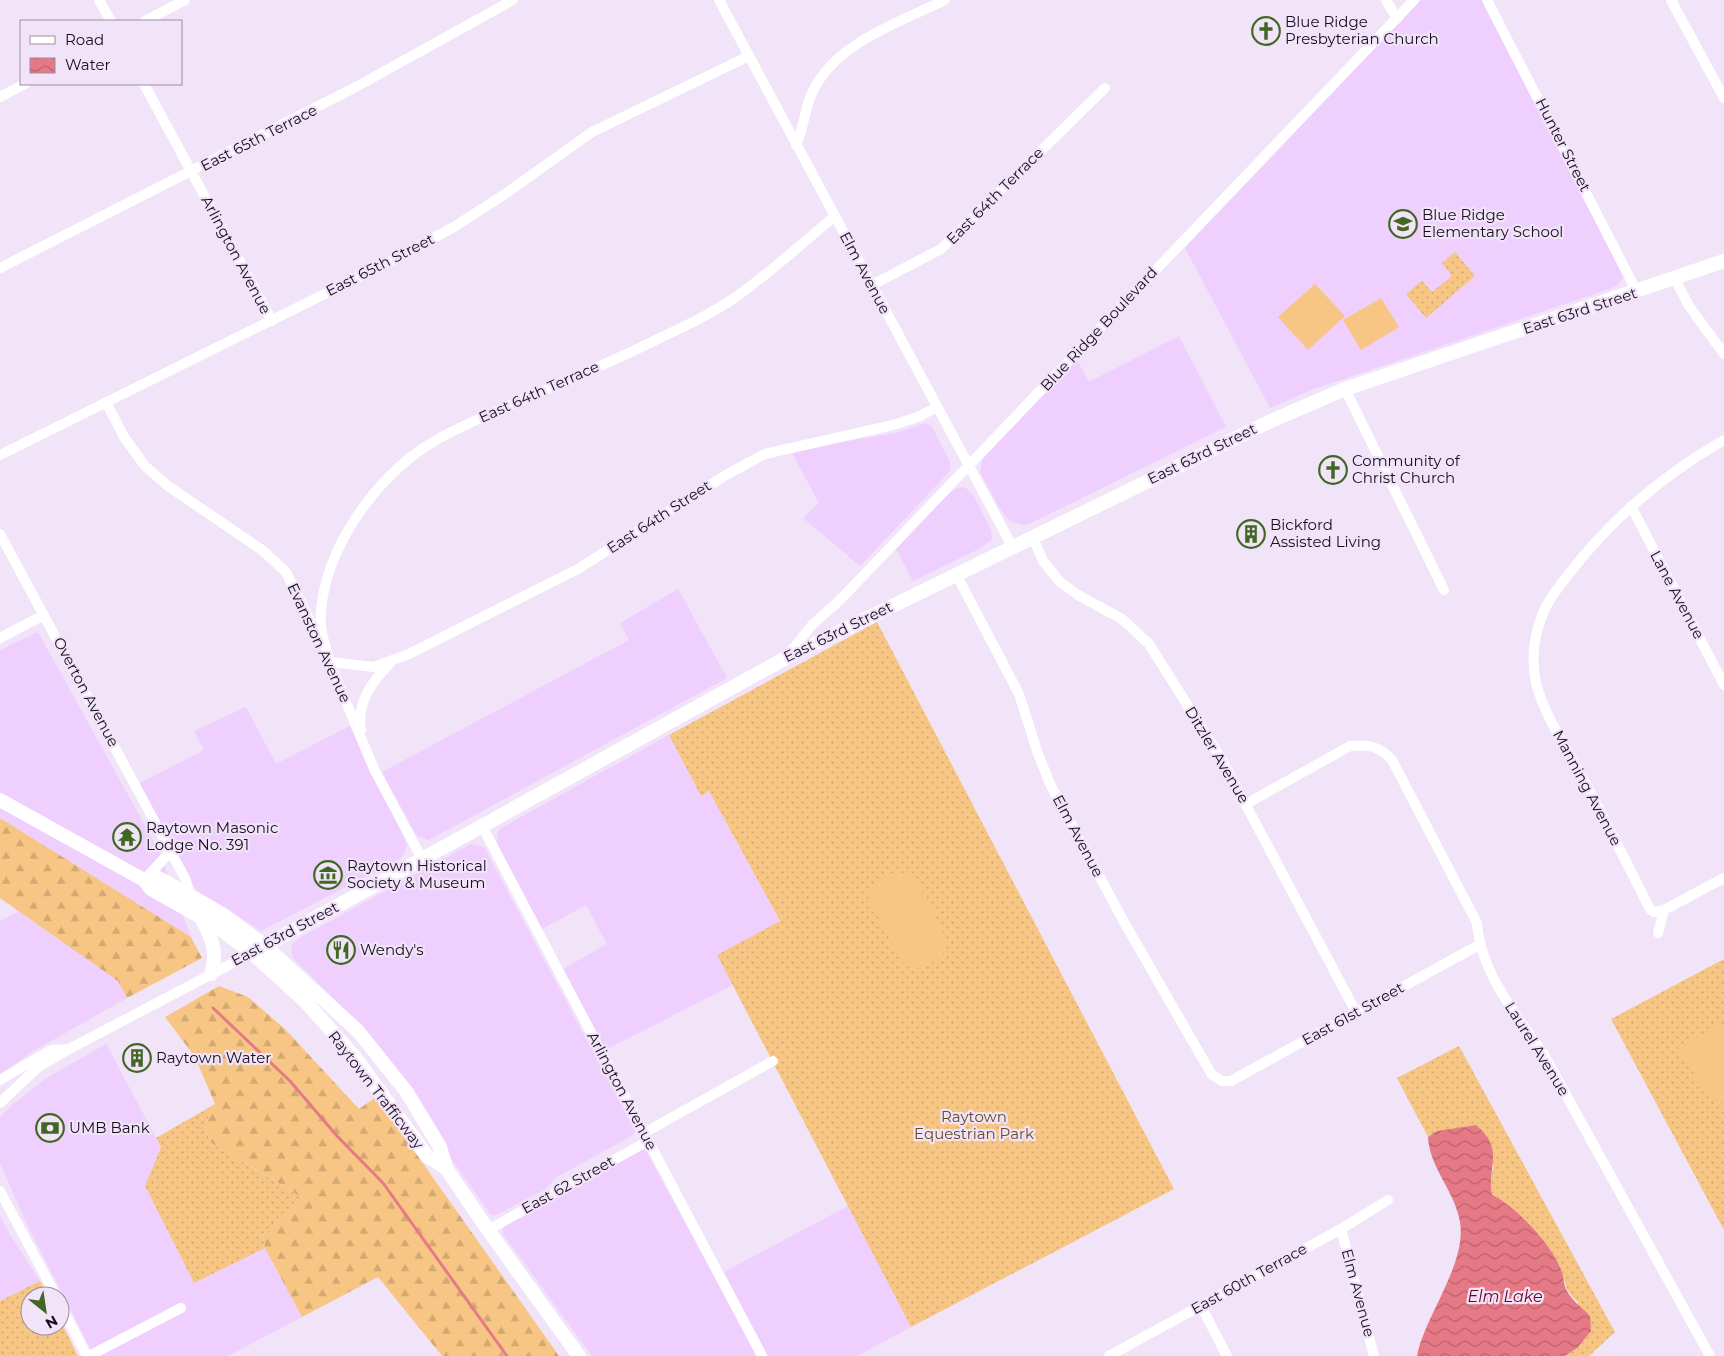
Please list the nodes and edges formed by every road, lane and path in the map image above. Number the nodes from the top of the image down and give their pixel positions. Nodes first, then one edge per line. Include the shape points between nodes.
1 (99, 0) edge
2 (185, 0) edge
3 (719, 0) edge
4 (945, 0) edge
5 (1386, 0) edge
6 (1414, 0) edge
7 (1487, 0) edge
8 (1671, 0) edge
9 (509, 1) edge
10 (110, 20) edge
11 (147, 20) edge
12 (1397, 20) junction
13 (749, 56) junction
14 (23, 85) edge
15 (145, 85) edge
16 (1105, 88) dead end
17 (0, 97) edge
18 (1724, 98) edge
19 (796, 144) junction
20 (192, 172) junction
21 (835, 216) junction
22 (1724, 261) edge
23 (0, 268) edge
24 (1676, 279) junction
25 (872, 285) junction
26 (1637, 292) junction
27 (272, 321) junction
28 (1724, 354) edge
29 (1345, 389) junction
30 (106, 402) junction
31 (937, 407) junction
32 (1724, 440) edge
33 (0, 455) edge
34 (969, 466) junction
35 (1631, 506) junction
36 (0, 534) edge
37 (1032, 536) junction
38 (1012, 546) junction
39 (956, 574) junction
40 (1444, 590) dead end
41 (44, 615) junction
42 (0, 638) edge
43 (784, 659) junction
44 (392, 660) junction
45 (330, 662) junction
46 (1724, 685) edge
47 (364, 743) junction
48 (0, 800) edge
49 (1246, 804) junction
50 (482, 826) junction
51 (171, 851) junction
52 (422, 859) junction
53 (1724, 878) edge
54 (144, 880) junction
55 (189, 893) junction
56 (1664, 910) junction
57 (200, 917) junction
58 (1658, 933) dead end
59 (1479, 945) junction
60 (266, 946) junction
61 (252, 953) junction
62 (210, 974) junction
63 (1356, 1012) junction
64 (69, 1049) junction
65 (773, 1061) dead end
66 (0, 1080) edge
67 (1226, 1081) joint
68 (0, 1103) edge
69 (646, 1137) junction
70 (446, 1168) junction
71 (0, 1191) edge
72 (1388, 1200) dead end
73 (1341, 1229) junction
74 (488, 1230) junction
75 (51, 1286) edge
76 (1201, 1306) junction
77 (181, 1308) dead end
78 (70, 1323) edge
79 (88, 1356) edge
80 (579, 1356) edge
81 (762, 1356) edge
82 (1109, 1356) edge
83 (1227, 1356) edge
84 (1374, 1356) edge
85 (1710, 1356) edge

1 - 10 street
2 - 11 street
3 - 13 street, Elm Avenue
4 - 19 street via 861,42 826,70 804,110
5 - 12 street
6 - 12 street, Blue Ridge Boulevard
7 - 26 street, Hunter Street
8 - 18 street
9 - 20 street, East 65th Terrace via 354,88
12 - 34 street, Blue Ridge Boulevard
13 - 19 street, Elm Avenue
13 - 27 street, East 65th Street via 592,132 454,227
14 - 17 street
15 - 20 street, Arlington Avenue
16 - 25 street, East 64th Terrace via 941,249
19 - 21 street, Elm Avenue
20 - 23 street, East 65th Terrace
20 - 27 street, Arlington Avenue
21 - 25 street, Elm Avenue
21 - 45 street, East 64th Terrace via 743,292 718,307 652,342 462,427 425,447 372,497 339,546 324,590 321,611 321,631
22 - 24 main road, East 63rd Street
24 - 26 main road, East 63rd Street
24 - 28 street via 1689,306
25 - 31 street, Elm Avenue
26 - 29 main road, East 63rd Street
27 - 30 street, East 65th Street
29 - 37 main road, East 63rd Street
29 - 40 street
30 - 33 street, East 65th Street
30 - 45 street, Evanston Avenue via 124,437 145,466 168,486 262,550 286,572
31 - 34 street, Elm Avenue
31 - 44 street, East 64th Street via 893,425 765,454 726,475 578,569
32 - 35 street via 1662,480
34 - 38 street, Elm Avenue
34 - 43 street, Blue Ridge Boulevard via 812,625
35 - 46 street, Lane Avenue
35 - 56 street, Manning Avenue via 1580,560 1544,611 1534,650 1536,682 1558,736 1650,909 1654,912
36 - 41 street, Overton Avenue
37 - 38 main road, East 63rd Street
37 - 49 street, Ditzler Avenue via 1043,561 1060,582 1122,619 1149,644
38 - 39 main road, East 63rd Street
39 - 43 main road, East 63rd Street
39 - 67 street, Elm Avenue via 1019,694 1050,784 1212,1075
41 - 42 street
41 - 51 street, Overton Avenue
43 - 50 main road, East 63rd Street
44 - 45 street, East 64th Street via 374,667
44 - 47 street, East 64th Street via 374,680 362,702 360,722
45 - 47 street, Evanston Avenue
47 - 52 street, Evanston Avenue via 374,769
48 - 54 main road, Raytown Trafficway
49 - 59 street, Laurel Avenue via 1350,746 1370,745 1383,751 1392,760 1478,923
49 - 63 street, Ditzler Avenue
50 - 52 main road, East 63rd Street
50 - 69 street, Arlington Avenue
51 - 54 street
51 - 55 street, Overton Avenue
52 - 60 main road, East 63rd Street
53 - 56 street
54 - 55 main road, Raytown Trafficway via 159,878
54 - 57 main road, Raytown Trafficway via 151,889
55 - 60 main road, Raytown Trafficway
56 - 58 street
57 - 61 main road, Raytown Trafficway
57 - 62 main road via 214,945
59 - 63 street, East 61st Street
59 - 85 street, Laurel Avenue via 1510,1007 1543,1053
60 - 61 main road, East 63rd Street
60 - 70 main road, Raytown Trafficway via 344,1016 369,1044 406,1091 440,1147
61 - 62 street, East 63rd Street
61 - 70 main road, Raytown Trafficway via 305,1001 390,1103 427,1156
62 - 64 street, East 63rd Street
63 - 67 street, East 61st Street
64 - 66 street via 51,1050
64 - 68 street, East 63rd Street via 37,1068
65 - 69 street, East 62 Street
69 - 74 street, East 62 Street
69 - 81 street, Arlington Avenue
70 - 74 main road, Raytown Trafficway
71 - 75 street
72 - 73 street, East 60th Terrace
73 - 76 street, East 60th Terrace
73 - 84 street, Elm Avenue
74 - 80 main road, Raytown Trafficway
76 - 82 street, East 60th Terrace
76 - 83 street
77 - 79 street
78 - 79 street

